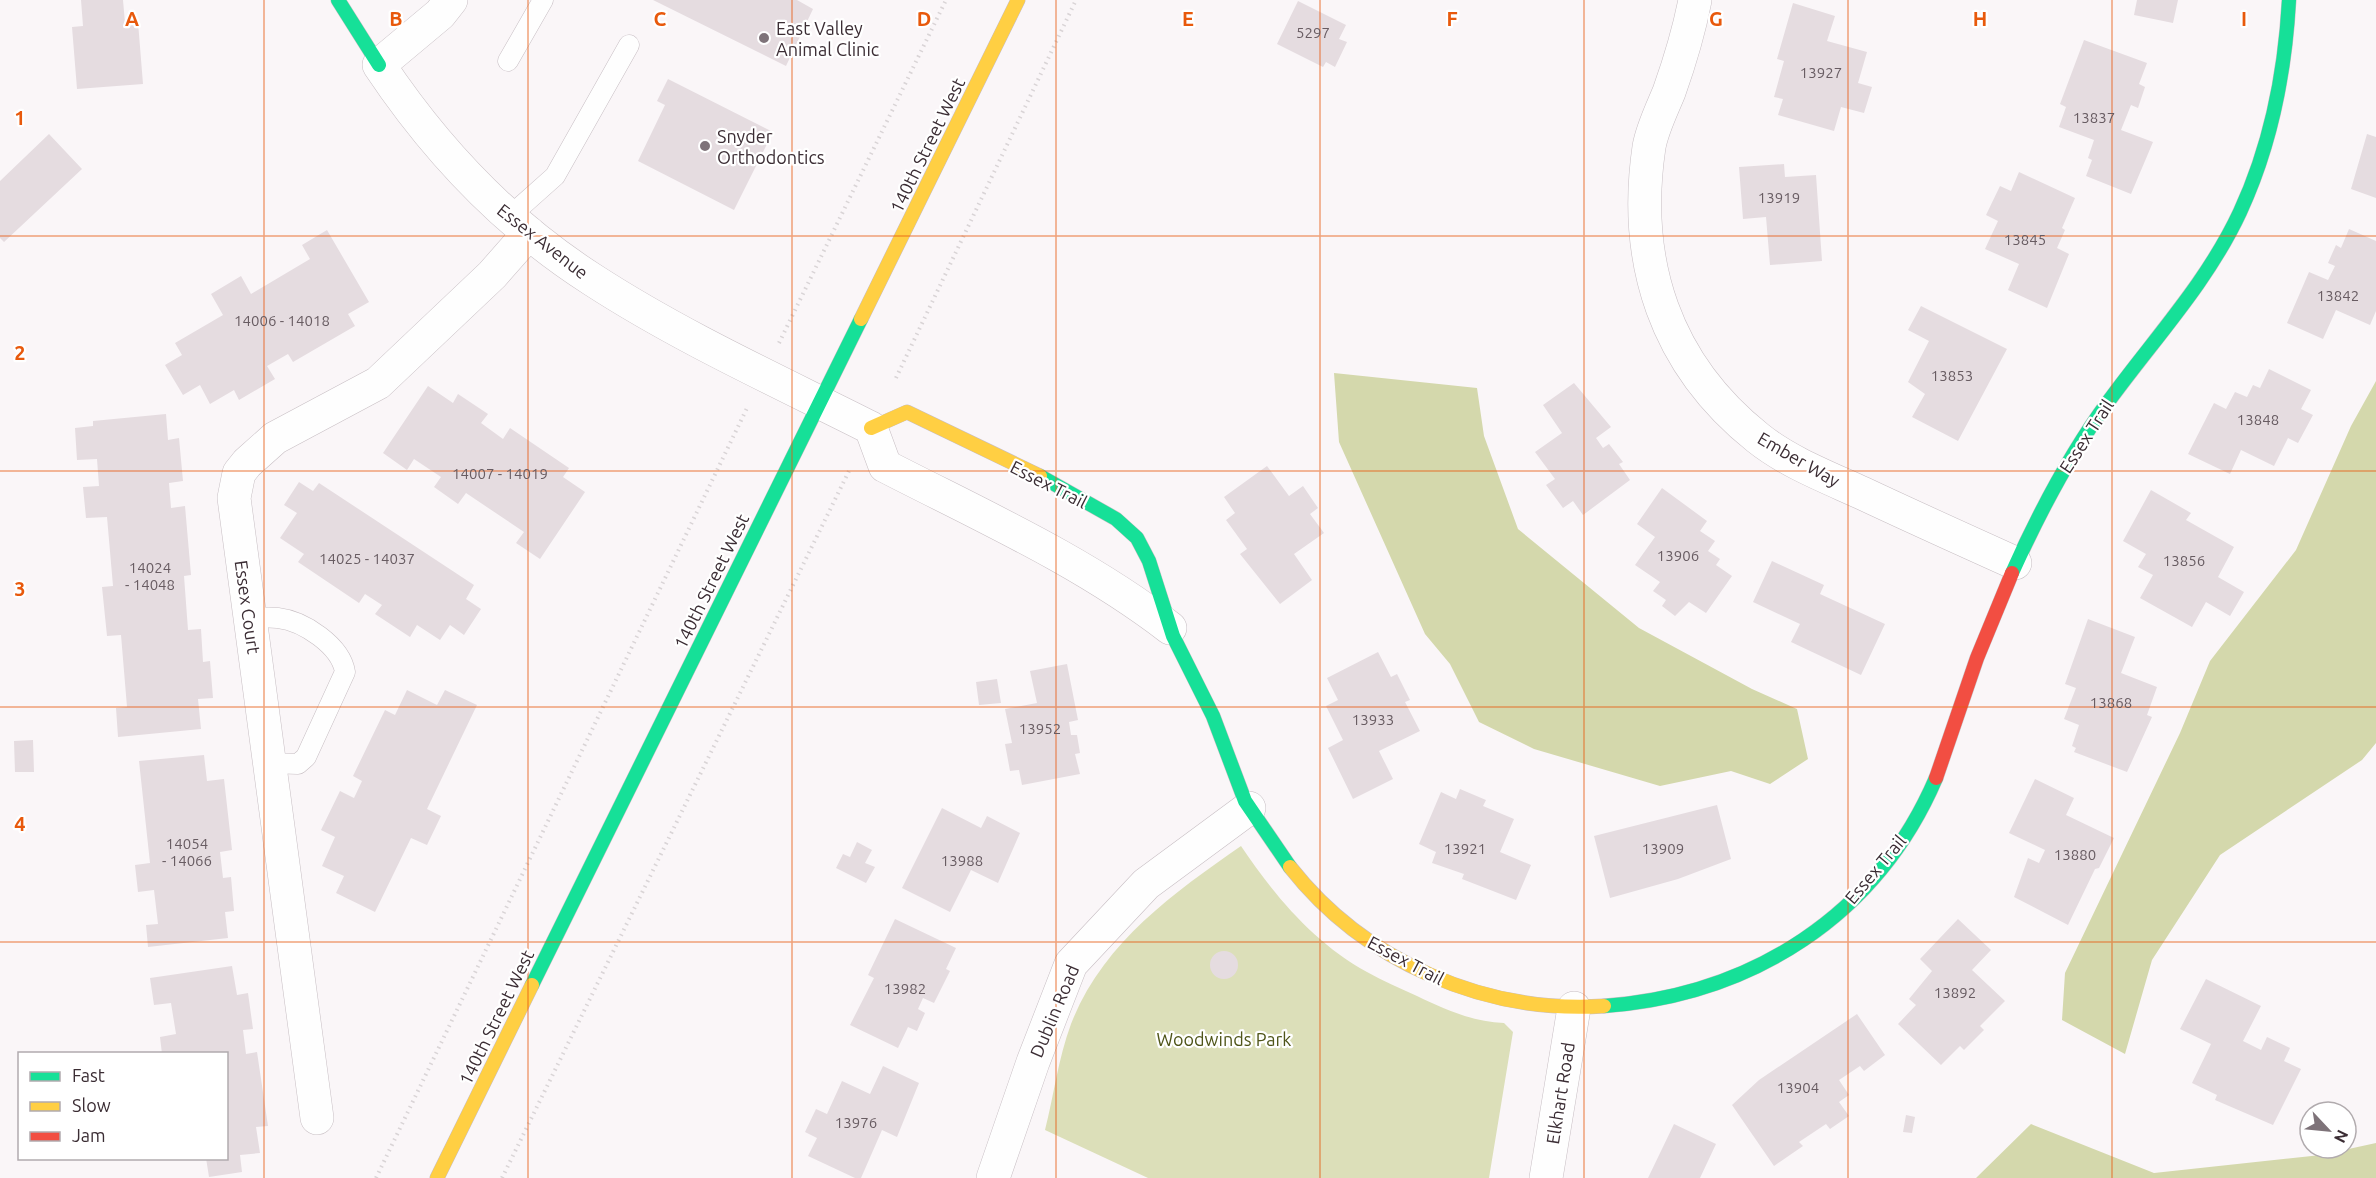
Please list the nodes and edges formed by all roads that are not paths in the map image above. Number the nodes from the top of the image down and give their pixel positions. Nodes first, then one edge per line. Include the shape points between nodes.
1 (338, 0) edge
2 (451, 0) edge
3 (543, 0) edge
4 (1018, 0) edge
5 (1695, 0) edge
6 (2289, 0) edge
7 (629, 45) dead end
8 (508, 61) dead end
9 (379, 65) junction
10 (519, 225) junction
11 (819, 402) junction
12 (871, 429) junction
13 (2014, 564) junction
14 (250, 618) junction
15 (1170, 628) junction
16 (270, 763) junction
17 (1249, 808) junction
18 (1574, 1008) junction
19 (317, 1118) dead end
20 (437, 1178) edge
21 (993, 1178) edge
22 (1546, 1178) edge

1 - 9 street, Essex Avenue
2 - 9 street via 440,14
3 - 8 lane
4 - 11 street, 140th Street West
5 - 13 street, Ember Way via 1688,34 1650,144 1643,200 1647,254 1660,308 1684,357 1719,403 1759,439 1810,470
6 - 13 street, Essex Trail via 2288,37 2274,123 2224,244 2089,428 2049,494
7 - 10 lane via 555,176
9 - 10 street, Essex Avenue via 435,142
10 - 11 street, Essex Avenue via 634,307
10 - 14 street, Essex Court via 492,275 378,383 275,438 239,473 234,498
11 - 12 street
11 - 20 street, 140th Street West
12 - 15 street, Essex Trail via 885,466 1083,569
12 - 15 street, Essex Trail via 907,412 1068,490 1131,530 1152,568
13 - 18 street, Essex Trail via 1932,790 1898,848 1858,893 1796,945 1731,980 1654,1002
14 - 16 street, Essex Court
14 - 16 lane via 278,618 307,629 335,650 345,672 306,757 298,764
15 - 17 street, Essex Trail via 1213,715
16 - 19 street, Essex Court
17 - 18 street, Essex Trail via 1310,892 1366,940 1398,960 1493,997
17 - 21 street, Dublin Road via 1146,884 1071,964
18 - 22 street, Elkhart Road

